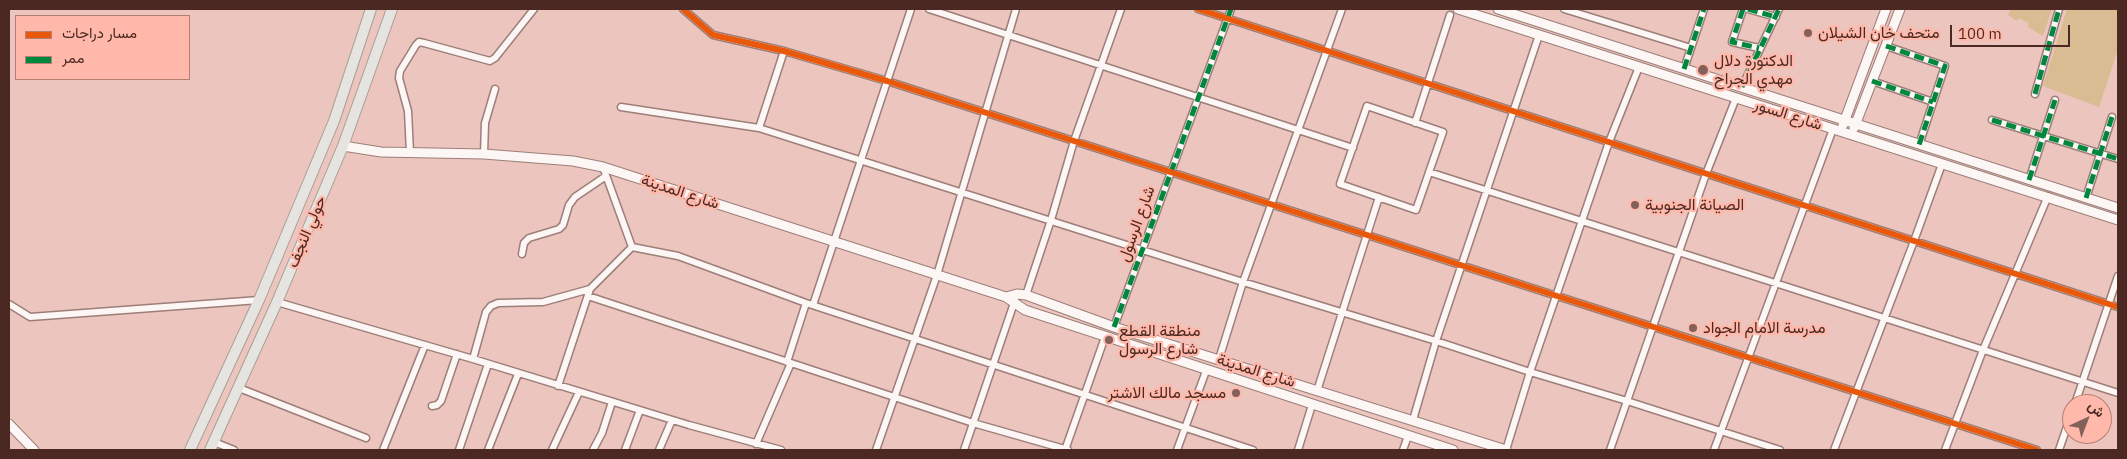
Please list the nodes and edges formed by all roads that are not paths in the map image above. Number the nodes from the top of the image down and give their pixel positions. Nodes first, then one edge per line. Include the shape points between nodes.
1 (371, 9) edge
2 (392, 9) edge
3 (534, 9) edge
4 (683, 9) edge
5 (911, 9) edge
6 (929, 9) edge
7 (1016, 9) edge
8 (1121, 9) edge
9 (1198, 9) edge
10 (1232, 9) edge
11 (1342, 9) edge
12 (1498, 9) edge
13 (1564, 9) edge
14 (1704, 9) edge
15 (1742, 9) edge
16 (1748, 9) edge
17 (1779, 9) edge
18 (1886, 9) edge
19 (1900, 9) edge
20 (2059, 9) edge
21 (1454, 12) edge
22 (1228, 18) junction
23 (1776, 18) junction
24 (1008, 34) junction
25 (1539, 35) junction
26 (1886, 46) junction
27 (1691, 48) junction
28 (1759, 48) junction
29 (784, 51) junction
30 (1328, 51) junction
31 (1101, 65) junction
32 (1639, 67) junction
33 (1684, 68) junction
34 (887, 81) junction
35 (1872, 81) junction
36 (1428, 84) junction
37 (1742, 87) junction
38 (495, 90) dead end
39 (2035, 94) dead end
40 (1198, 97) junction
41 (1736, 98) junction
42 (2055, 100) dead end
43 (1933, 102) junction
44 (621, 107) dead end
45 (1513, 111) junction
46 (985, 113) junction
47 (2112, 117) dead end
48 (1845, 120) junction
49 (1992, 120) dead end
50 (1415, 123) junction
51 (1856, 124) junction
52 (759, 128) junction
53 (1299, 130) junction
54 (1837, 131) junction
55 (1852, 136) junction
56 (2043, 136) junction
57 (1900, 139) junction
58 (1074, 141) junction
59 (1609, 142) junction
60 (1919, 145) junction
61 (343, 146) junction
62 (1353, 148) junction
63 (1897, 150) junction
64 (410, 153) junction
65 (484, 154) junction
66 (2100, 154) junction
67 (2118, 159) edge
68 (861, 160) junction
69 (1942, 164) junction
70 (604, 172) junction
71 (1170, 172) junction
72 (1429, 172) junction
73 (1706, 174) junction
74 (2029, 180) junction
75 (1488, 190) junction
76 (962, 192) junction
77 (2048, 196) junction
78 (1379, 197) junction
79 (2086, 198) junction
80 (1272, 205) junction
81 (1805, 206) junction
82 (2118, 208) edge
83 (1052, 220) junction
84 (2118, 220) edge
85 (1582, 221) junction
86 (1367, 235) junction
87 (834, 241) junction
88 (1914, 241) junction
89 (632, 247) junction
90 (1142, 249) junction
91 (1679, 252) junction
92 (522, 254) dead end
93 (1460, 265) junction
94 (2014, 273) junction
95 (937, 275) junction
96 (2118, 276) edge
97 (268, 278) junction
98 (1243, 282) junction
99 (1776, 283) junction
100 (285, 285) junction
101 (589, 293) junction
102 (1556, 296) junction
103 (1019, 298) junction
104 (259, 300) junction
105 (277, 303) junction
106 (9, 304) edge
107 (809, 304) junction
108 (2108, 304) junction
109 (2118, 307) edge
110 (1343, 312) junction
111 (1885, 318) junction
112 (1653, 327) junction
113 (1114, 328) junction
114 (1105, 337) junction
115 (914, 339) junction
116 (1436, 341) junction
117 (425, 344) junction
118 (1983, 350) junction
119 (457, 354) junction
120 (1749, 358) junction
121 (473, 359) junction
122 (1219, 360) junction
123 (789, 363) junction
124 (488, 364) junction
125 (993, 365) junction
126 (1206, 371) junction
127 (1530, 372) junction
128 (518, 374) junction
129 (2082, 381) junction
130 (558, 386) junction
131 (238, 388) junction
132 (1317, 391) junction
133 (578, 392) junction
134 (1856, 392) junction
135 (2118, 393) edge
136 (2078, 394) edge
137 (1085, 395) junction
138 (894, 398) junction
139 (1627, 400) junction
140 (612, 402) junction
141 (1312, 405) junction
142 (432, 406) dead end
143 (640, 410) junction
144 (672, 420) junction
145 (1413, 420) junction
146 (973, 423) junction
147 (9, 424) edge
148 (1955, 424) junction
149 (1185, 428) junction
150 (1721, 432) junction
151 (1408, 436) junction
152 (366, 438) dead end
153 (756, 444) junction
154 (212, 446) edge
155 (770, 449) edge
156 (34, 450) edge
157 (190, 450) edge
158 (234, 450) edge
159 (383, 450) edge
160 (459, 450) edge
161 (488, 450) edge
162 (552, 450) edge
163 (593, 450) edge
164 (625, 450) edge
165 (659, 450) edge
166 (781, 450) edge
167 (876, 450) edge
168 (964, 450) edge
169 (1066, 450) edge
170 (1177, 450) edge
171 (1253, 450) edge
172 (1298, 450) edge
173 (1403, 450) edge
174 (1453, 450) edge
175 (1506, 450) edge
176 (1610, 450) edge
177 (1714, 450) edge
178 (1780, 450) edge
179 (1834, 450) edge
180 (1945, 450) edge
181 (2036, 450) edge

1 - 97 main road via 334,121
2 - 61 main road, حولي النجف
3 - 64 street via 490,61 424,43 416,45 398,78 408,111
4 - 29 street via 713,35
5 - 34 street
6 - 24 street
7 - 24 street
8 - 31 street
9 - 22 street
10 - 22 street, شارع الرسول
11 - 30 street
12 - 33 main road, شارع السور
13 - 27 street
14 - 27 street
15 - 28 street via 1732,42
16 - 23 street
17 - 23 street
18 - 48 main road
19 - 26 main road
20 - 39 street
21 - 25 main road, شارع السور
21 - 36 street
22 - 30 street
22 - 40 street, شارع الرسول
23 - 28 street
24 - 31 street
24 - 46 street
25 - 32 main road, شارع السور
25 - 45 street
26 - 35 main road
26 - 43 street via 1945,66
27 - 33 street
28 - 37 street
29 - 34 street
29 - 52 street
30 - 36 street
30 - 53 street
31 - 40 street
31 - 58 street
32 - 41 main road, شارع السور
32 - 59 street
33 - 37 main road, شارع السور
34 - 46 street
34 - 68 street
35 - 43 street
35 - 51 main road
36 - 45 street
36 - 50 street
37 - 48 main road, شارع السور
38 - 65 street via 486,124
40 - 53 street
40 - 71 street, شارع الرسول
41 - 54 main road, شارع السور
41 - 73 street
42 - 56 street
43 - 60 street
44 - 52 street
45 - 59 street
45 - 75 street
46 - 58 street
46 - 76 street
47 - 66 street
48 - 51 main road, شارع السور
48 - 54 main road
49 - 56 street
50 - 62 street via 1367,106
50 - 72 street via 1443,132
51 - 55 main road
51 - 57 main road, شارع السور
52 - 68 street
53 - 62 street
53 - 80 street
54 - 55 main road, شارع السور
54 - 81 street
55 - 63 main road, شارع السور
56 - 66 street
56 - 74 street
57 - 60 main road, شارع السور
57 - 63 main road
58 - 71 street
58 - 83 street
59 - 73 street
59 - 85 street
60 - 74 main road, شارع السور
61 - 64 main road, شارع المدينة
61 - 100 main road, حولي النجف
62 - 78 street via 1340,184
63 - 69 main road, شارع السور
64 - 65 main road, شارع المدينة
65 - 70 main road, شارع المدينة via 573,162
66 - 67 street
66 - 79 street
68 - 76 street
68 - 87 street
69 - 77 main road, شارع السور
69 - 88 street
70 - 87 main road, شارع المدينة
70 - 89 street
70 - 92 street via 575,197 563,226 529,238
71 - 80 street
71 - 90 street, شارع الرسول
72 - 75 street
72 - 78 street via 1416,210
73 - 81 street
73 - 91 street
74 - 79 main road, شارع السور
75 - 85 street
75 - 93 street
76 - 83 street
76 - 95 street
77 - 84 main road, شارع السور
77 - 94 street
78 - 86 street
79 - 82 main road, شارع السور
80 - 86 street
80 - 98 street
81 - 88 street
81 - 99 street
83 - 90 street
83 - 103 street
85 - 91 street
85 - 102 street
86 - 93 street
86 - 110 street
87 - 95 main road, شارع المدينة
87 - 107 street
88 - 94 street
88 - 111 street
89 - 101 street
89 - 107 street via 678,256
90 - 98 street
90 - 113 street, شارع الرسول
91 - 99 street
91 - 112 street
93 - 102 street
93 - 116 street
94 - 108 street
94 - 118 street
95 - 103 main road, شارع المدينة via 1006,297
95 - 115 street
96 - 108 street
97 - 100 main road via 274,286
97 - 104 main road
98 - 110 street
98 - 122 street
99 - 111 street
99 - 120 street
100 - 105 main road, حولي النجف
101 - 121 street via 543,302 491,306 486,312
101 - 123 street
101 - 130 street
102 - 112 street
102 - 127 street
103 - 113 main road, شارع المدينة
103 - 114 main road, شارع المدينة via 1025,310
103 - 125 street
104 - 105 main road via 267,296
104 - 106 street via 30,317
104 - 157 main road
105 - 117 street
105 - 131 main road, حولي النجف
107 - 115 street
107 - 123 street
108 - 109 street
108 - 129 street
110 - 116 street
110 - 132 street
111 - 118 street
111 - 134 street
112 - 120 street
112 - 139 street
113 - 122 main road, شارع المدينة
114 - 126 main road, شارع المدينة
114 - 137 street
115 - 125 street
115 - 138 street
116 - 127 street
116 - 145 street
117 - 119 street
117 - 159 street
118 - 129 street
118 - 148 street
119 - 121 street
119 - 142 street via 441,401
120 - 134 street
120 - 150 street
121 - 124 street
122 - 132 main road, شارع المدينة
123 - 138 street
123 - 153 street
124 - 128 street
124 - 160 street
125 - 137 street
125 - 146 street
126 - 141 main road, شارع المدينة
126 - 149 street
127 - 139 street
127 - 175 street
128 - 130 street
128 - 161 street
129 - 135 street
129 - 136 street
130 - 133 street
131 - 152 street
131 - 154 main road, حولي النجف
132 - 145 main road, شارع المدينة
133 - 140 street
133 - 162 street
134 - 148 street
134 - 179 street
137 - 149 street
137 - 169 street
138 - 146 street
138 - 167 street
139 - 150 street
139 - 176 street
140 - 143 street
140 - 163 street
141 - 151 main road, شارع المدينة
141 - 172 street
143 - 144 street
143 - 164 street
144 - 153 street
144 - 165 street
145 - 175 main road, شارع المدينة
146 - 168 street
146 - 169 street
147 - 156 main road
148 - 180 street
148 - 181 street
149 - 170 street
149 - 171 street
150 - 177 street
150 - 178 street
151 - 173 street
151 - 174 main road, شارع المدينة
153 - 155 street
154 - 158 street
155 - 166 street

